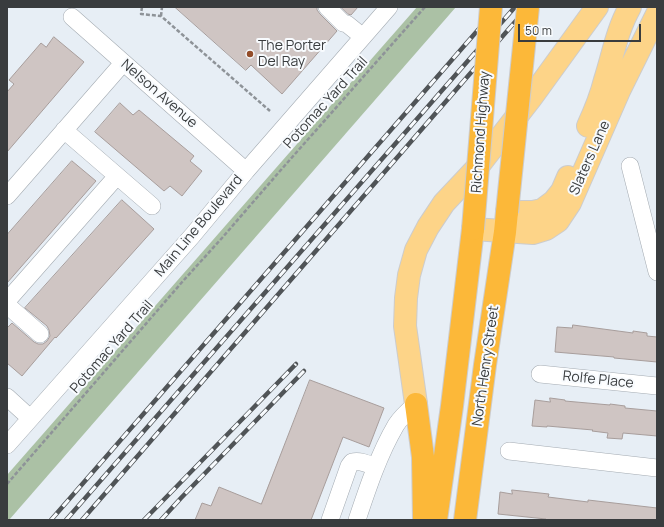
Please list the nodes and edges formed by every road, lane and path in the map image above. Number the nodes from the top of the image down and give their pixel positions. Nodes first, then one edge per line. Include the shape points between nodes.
1 (142, 7) edge
2 (162, 7) edge
3 (327, 7) edge
4 (389, 7) edge
5 (425, 7) edge
6 (491, 7) edge
7 (528, 7) edge
8 (597, 7) edge
9 (630, 7) edge
10 (655, 15) edge
11 (161, 16) junction
12 (72, 17) dead end
13 (363, 37) junction
14 (123, 63) junction
15 (270, 111) dead end
16 (64, 130) junction
17 (630, 166) dead end
18 (246, 171) junction
19 (117, 176) junction
20 (7, 196) edge
21 (152, 206) dead end
22 (506, 222) junction
23 (474, 229) junction
24 (470, 257) joint
25 (657, 272) edge
26 (7, 301) edge
27 (7, 305) edge
28 (40, 334) dead end
29 (540, 374) dead end
30 (657, 386) edge
31 (7, 397) edge
32 (416, 404) junction
33 (30, 418) junction
34 (7, 445) edge
35 (509, 451) dead end
36 (375, 467) junction
37 (657, 468) edge
38 (7, 484) edge
39 (330, 520) edge
40 (357, 520) edge
41 (424, 520) edge
42 (436, 520) edge
43 (465, 520) edge

1 - 11 path via 141,14
2 - 11 path
3 - 13 street
4 - 13 street, Main Line Boulevard
5 - 38 path, Potomac Yard Trail
6 - 23 highway, Richmond Highway, bridge
7 - 22 highway, bridge
8 - 32 main road via 504,134 444,203 416,250 406,298 406,326
9 - 22 main road, Slaters Lane via 618,34 597,106 562,191 542,210
10 - 22 main road, Slaters Lane via 565,212 558,221 546,229 533,233
11 - 15 path
12 - 14 street, Nelson Avenue
13 - 18 street, Main Line Boulevard
14 - 16 street
14 - 18 street, Nelson Avenue
16 - 19 street
16 - 20 street
17 - 25 street
18 - 33 street, Main Line Boulevard via 192,236
19 - 21 street
19 - 26 street
22 - 23 main road, Slaters Lane
22 - 43 highway, North Henry Street
23 - 24 highway, Richmond Highway
24 - 42 highway, North Henry Street
27 - 28 street
29 - 30 street, Rolfe Place
31 - 33 street
32 - 36 street via 397,424
32 - 41 highway via 423,457
33 - 34 street, Main Line Boulevard
35 - 37 street
36 - 39 street via 357,461 352,462
36 - 40 street

